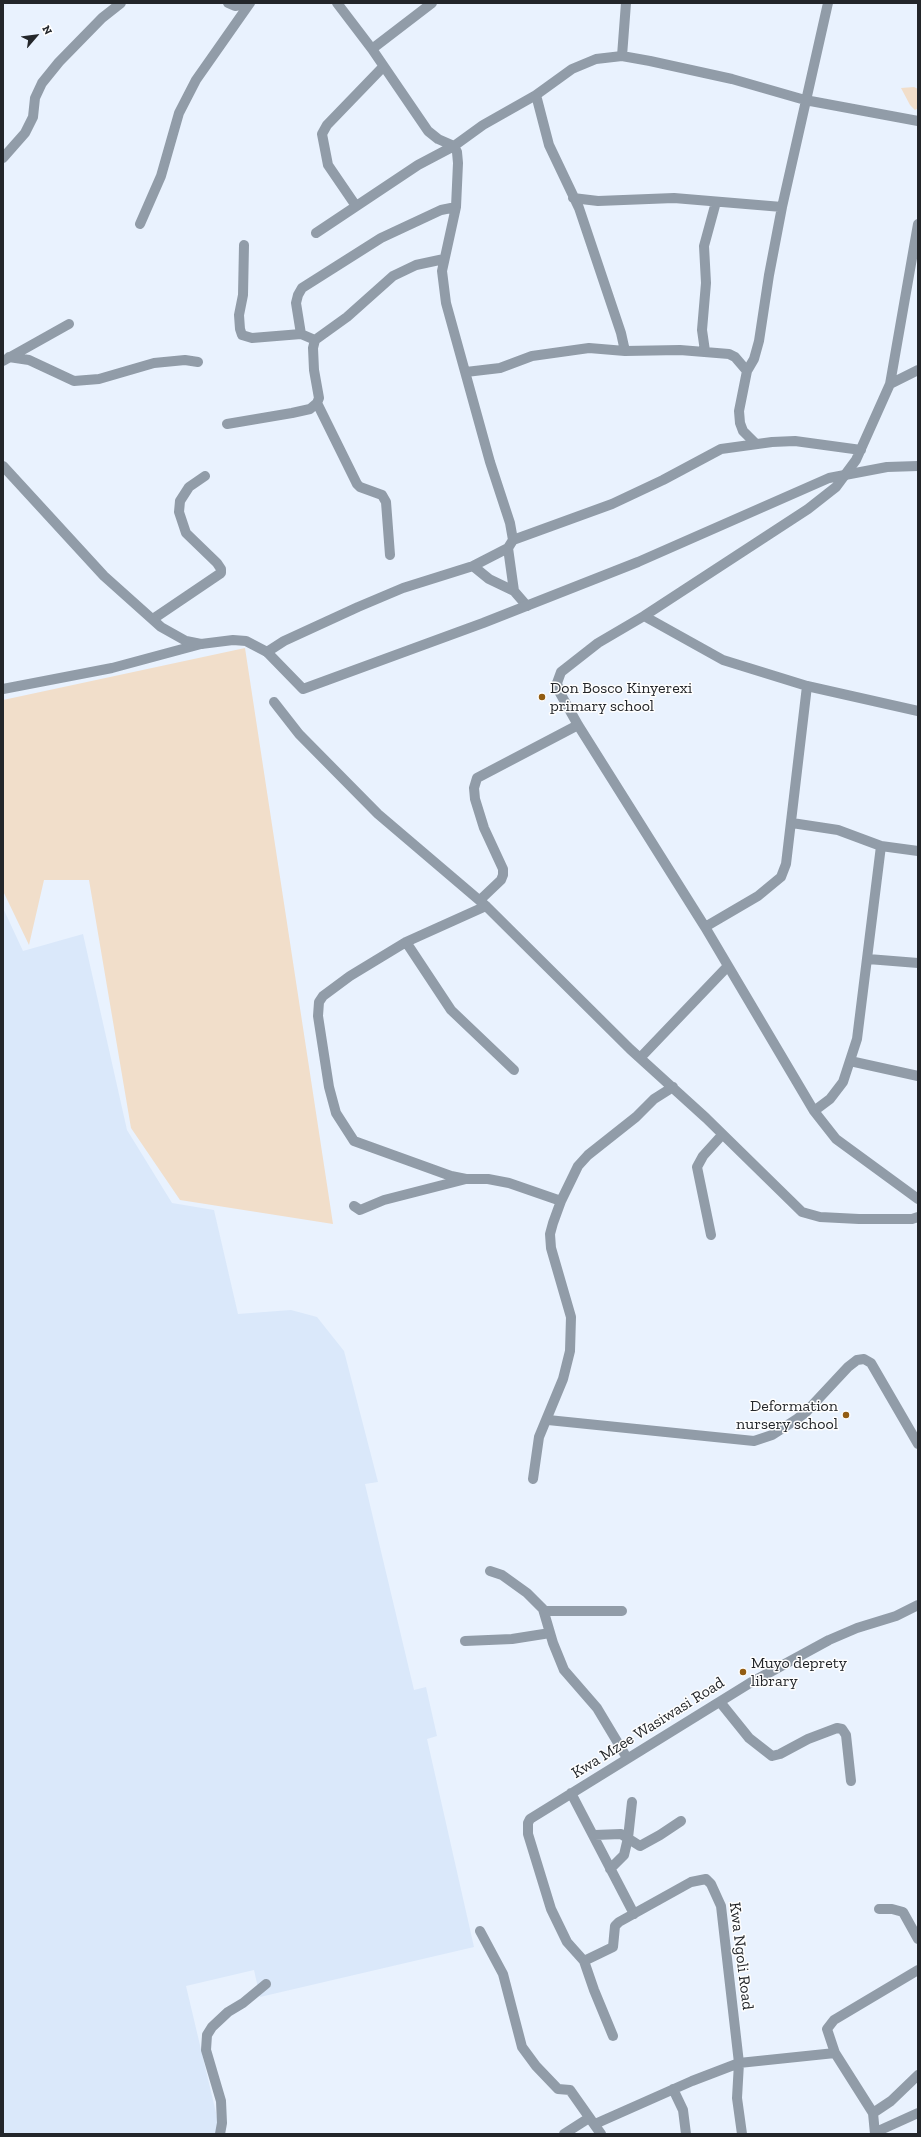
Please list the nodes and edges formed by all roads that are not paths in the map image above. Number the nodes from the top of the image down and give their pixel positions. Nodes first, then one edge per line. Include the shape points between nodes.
1 (121, 3) edge
2 (228, 3) edge
3 (250, 3) edge
4 (337, 3) edge
5 (432, 3) edge
6 (626, 3) edge
7 (828, 3) edge
8 (372, 49) junction
9 (622, 56) junction
10 (384, 67) junction
11 (536, 94) junction
12 (805, 100) junction
13 (918, 121) edge
14 (454, 146) junction
15 (3, 158) edge
16 (573, 198) junction
17 (716, 202) junction
18 (356, 206) junction
19 (456, 207) junction
20 (782, 207) junction
21 (140, 224) dead end
22 (918, 224) edge
23 (316, 233) dead end
24 (244, 245) dead end
25 (444, 258) junction
26 (69, 324) dead end
27 (302, 334) junction
28 (315, 340) junction
29 (625, 351) junction
30 (704, 351) junction
31 (6, 359) edge
32 (198, 362) dead end
33 (918, 370) edge
34 (747, 371) junction
35 (466, 372) junction
36 (890, 384) junction
37 (317, 403) junction
38 (227, 424) dead end
39 (756, 444) junction
40 (861, 450) junction
41 (3, 466) edge
42 (918, 466) edge
43 (846, 474) junction
44 (205, 476) dead end
45 (510, 544) junction
46 (390, 555) dead end
47 (473, 566) junction
48 (514, 591) junction
49 (527, 606) junction
50 (644, 616) junction
51 (153, 619) junction
52 (201, 644) junction
53 (268, 652) junction
54 (807, 686) junction
55 (3, 688) edge
56 (274, 702) dead end
57 (918, 711) edge
58 (578, 725) junction
59 (792, 823) junction
60 (881, 846) junction
61 (918, 850) edge
62 (483, 903) junction
63 (705, 927) junction
64 (406, 942) junction
65 (868, 958) junction
66 (918, 963) edge
67 (728, 966) junction
68 (640, 1058) junction
69 (850, 1061) junction
70 (514, 1070) dead end
71 (918, 1076) edge
72 (672, 1087) junction
73 (814, 1111) junction
74 (722, 1135) junction
75 (466, 1179) junction
76 (918, 1199) edge
77 (561, 1201) junction
78 (354, 1206) dead end
79 (918, 1217) edge
80 (710, 1235) dead end
81 (548, 1420) junction
82 (918, 1444) edge
83 (534, 1479) dead end
84 (490, 1570) dead end
85 (918, 1605) edge
86 (545, 1611) junction
87 (622, 1611) dead end
88 (550, 1633) junction
89 (465, 1641) dead end
90 (720, 1702) junction
91 (627, 1758) junction
92 (851, 1782) dead end
93 (571, 1793) junction
94 (632, 1802) dead end
95 (681, 1821) dead end
96 (595, 1835) junction
97 (628, 1838) junction
98 (610, 1869) junction
99 (879, 1909) dead end
100 (634, 1914) junction
101 (480, 1931) dead end
102 (918, 1939) edge
103 (584, 1961) junction
104 (918, 1970) edge
105 (266, 1984) dead end
106 (613, 2036) dead end
107 (835, 2053) junction
108 (739, 2063) junction
109 (918, 2075) edge
110 (673, 2090) junction
111 (873, 2113) junction
112 (918, 2113) edge
113 (592, 2121) junction
114 (876, 2133) edge
115 (220, 2134) edge
116 (564, 2134) edge
117 (601, 2134) edge
118 (686, 2134) edge
119 (742, 2134) edge

1 - 15 street via 97,23 42,83 35,98 33,117 25,133
2 - 3 street via 235,6
3 - 21 street via 189,93 173,132 161,176
4 - 8 street
5 - 8 street
6 - 9 street
7 - 12 street
8 - 10 street
9 - 11 street via 596,59 572,69
9 - 12 street via 732,78
10 - 14 street via 428,131
10 - 18 street via 327,125 322,134 328,165
11 - 14 street via 483,125
11 - 16 street via 549,145
12 - 13 street
12 - 20 street
14 - 18 street via 430,158
14 - 19 street via 458,162
16 - 17 street via 598,201 674,198
16 - 29 street via 579,208 622,333
17 - 20 street
17 - 30 street via 704,246
18 - 23 street
19 - 25 street
19 - 27 street via 441,210 401,228 310,282 298,295 296,303
20 - 34 street via 759,341 754,359
22 - 36 street
24 - 27 street via 243,295 239,315 242,335 252,338
25 - 28 street via 416,265 393,276 347,317
25 - 35 street via 442,271 446,303
26 - 31 street
27 - 28 street
28 - 37 street via 313,348 319,398
29 - 30 street
29 - 35 street via 588,348 532,356 500,368
30 - 34 street via 729,354
31 - 32 street via 29,360 74,381 99,379 154,363 185,360
33 - 36 street
34 - 39 street via 739,411 740,423 743,431
35 - 45 street via 508,517
36 - 40 street
37 - 38 street via 310,409
37 - 46 street via 357,484 382,495 386,502
39 - 40 street via 795,440
39 - 45 street via 721,449 612,504
40 - 43 street
41 - 51 street via 104,576
42 - 43 street via 887,467
43 - 49 street via 815,484 638,562
43 - 50 street via 836,487 808,509
44 - 51 street via 189,487 180,501 180,517 186,533 217,564 221,573
45 - 47 street
45 - 48 street
47 - 48 street via 489,579
47 - 53 street via 403,588 358,606 284,641
48 - 49 street
49 - 53 street via 306,689 300,687
50 - 54 street via 723,660
50 - 58 street via 598,643 561,672 558,688
51 - 52 street via 174,635
52 - 53 street via 246,640
52 - 55 street via 112,668
54 - 57 street
54 - 59 street
56 - 62 street via 300,734 378,814
58 - 62 street via 477,778 474,788 475,799 484,828 503,869 501,880
58 - 63 street
59 - 60 street via 838,830
59 - 63 street via 786,864 781,877 758,896
60 - 61 street
60 - 65 street
62 - 64 street
62 - 68 street
63 - 67 street
64 - 70 street via 451,1010
64 - 75 street via 329,989 320,999 318,1016 328,1087 336,1113 353,1140
65 - 66 street
65 - 69 street via 857,1039
67 - 68 street
67 - 73 street
68 - 72 street
69 - 71 street
69 - 73 street via 843,1082 830,1099
72 - 74 street
72 - 77 street via 588,1155 578,1166
73 - 76 street via 836,1139
74 - 79 street via 806,1214 859,1220
74 - 80 street via 700,1159 697,1167
75 - 77 street via 488,1179 509,1183
75 - 78 street via 384,1200 360,1210
77 - 81 street via 550,1240 571,1317 570,1350 568,1366
81 - 82 street via 754,1441 772,1435 797,1419 848,1367 857,1360 864,1359 871,1363
81 - 83 street via 539,1437
84 - 86 street via 502,1575 527,1593
85 - 90 street, Kwa Mzee Wasiwasi Road via 896,1616 829,1640
86 - 87 street
86 - 88 street
88 - 89 street
88 - 91 street via 564,1670 597,1708
90 - 91 street, Kwa Mzee Wasiwasi Road
90 - 92 street via 749,1738 772,1756 808,1739 838,1728 842,1729 846,1735
91 - 93 street, Kwa Mzee Wasiwasi Road
93 - 96 street
93 - 103 street, Kwa Mzee Wasiwasi Road via 530,1819 528,1834 551,1909 568,1942
94 - 97 street
95 - 97 street via 642,1845 637,1845
96 - 97 street via 617,1834
96 - 98 street
97 - 98 street via 624,1855
98 - 100 street
99 - 102 street via 903,1912
100 - 103 street, Kwa Ngoli Road via 615,1926 613,1947
100 - 108 street, Kwa Ngoli Road via 691,1882 702,1878 711,1884 721,1906
101 - 113 street via 503,1974 522,2047 558,2089 570,2090
103 - 106 street
104 - 107 street via 831,2022 827,2032
105 - 115 street via 244,2003 228,2012 212,2027 207,2036 206,2050 221,2101
107 - 108 street
107 - 111 street
108 - 110 street
108 - 119 street via 737,2098
109 - 111 street via 891,2101
110 - 113 street
110 - 118 street via 682,2110
111 - 114 street
112 - 114 street
113 - 116 street
113 - 117 street

